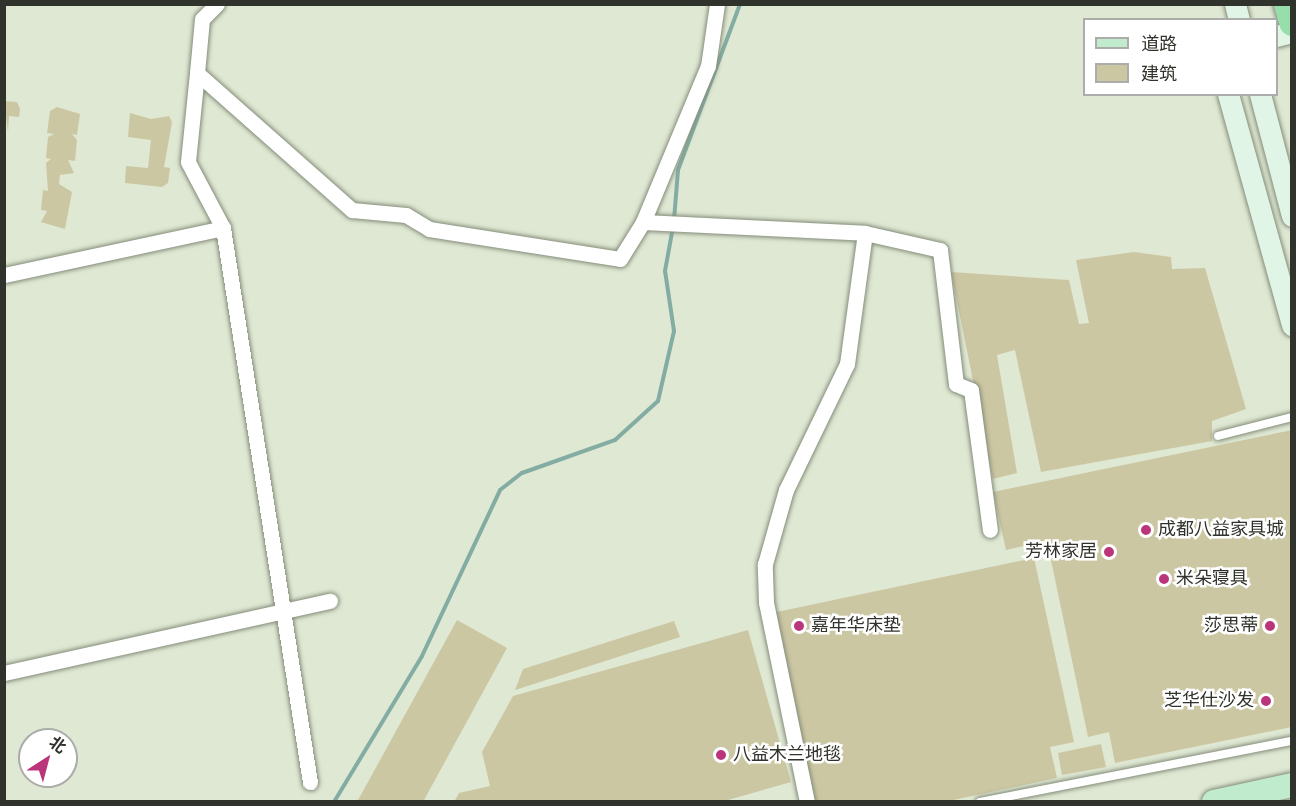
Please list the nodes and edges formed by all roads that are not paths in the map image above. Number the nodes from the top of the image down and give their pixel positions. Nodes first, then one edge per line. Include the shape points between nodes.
1 (217, 4) edge
2 (717, 4) edge
3 (1287, 4) edge
4 (1292, 22) edge
5 (197, 73) junction
6 (1229, 96) edge
7 (1261, 96) edge
8 (1292, 216) edge
9 (643, 222) junction
10 (223, 228) junction
11 (865, 233) junction
12 (4, 275) edge
13 (1292, 325) edge
14 (1292, 417) edge
15 (1218, 436) dead end
16 (990, 531) dead end
17 (330, 601) dead end
18 (284, 611) junction
19 (4, 673) edge
20 (1292, 741) edge
21 (310, 782) dead end
22 (1292, 785) edge
23 (807, 801) edge
24 (980, 801) edge
25 (1214, 801) edge

1 - 5 street via 202,19
2 - 9 street via 708,66
3 - 4 highway
5 - 9 street via 352,210 406,215 429,229 620,259
5 - 10 street via 188,162
6 - 13 main road
7 - 8 main road
9 - 11 street
10 - 12 street
10 - 18 street
11 - 16 street via 940,250 956,384 971,390
11 - 23 street via 847,364 786,490 765,564 766,602
14 - 15 lane
17 - 18 street
18 - 19 street
18 - 21 street
20 - 24 lane
22 - 25 main road

